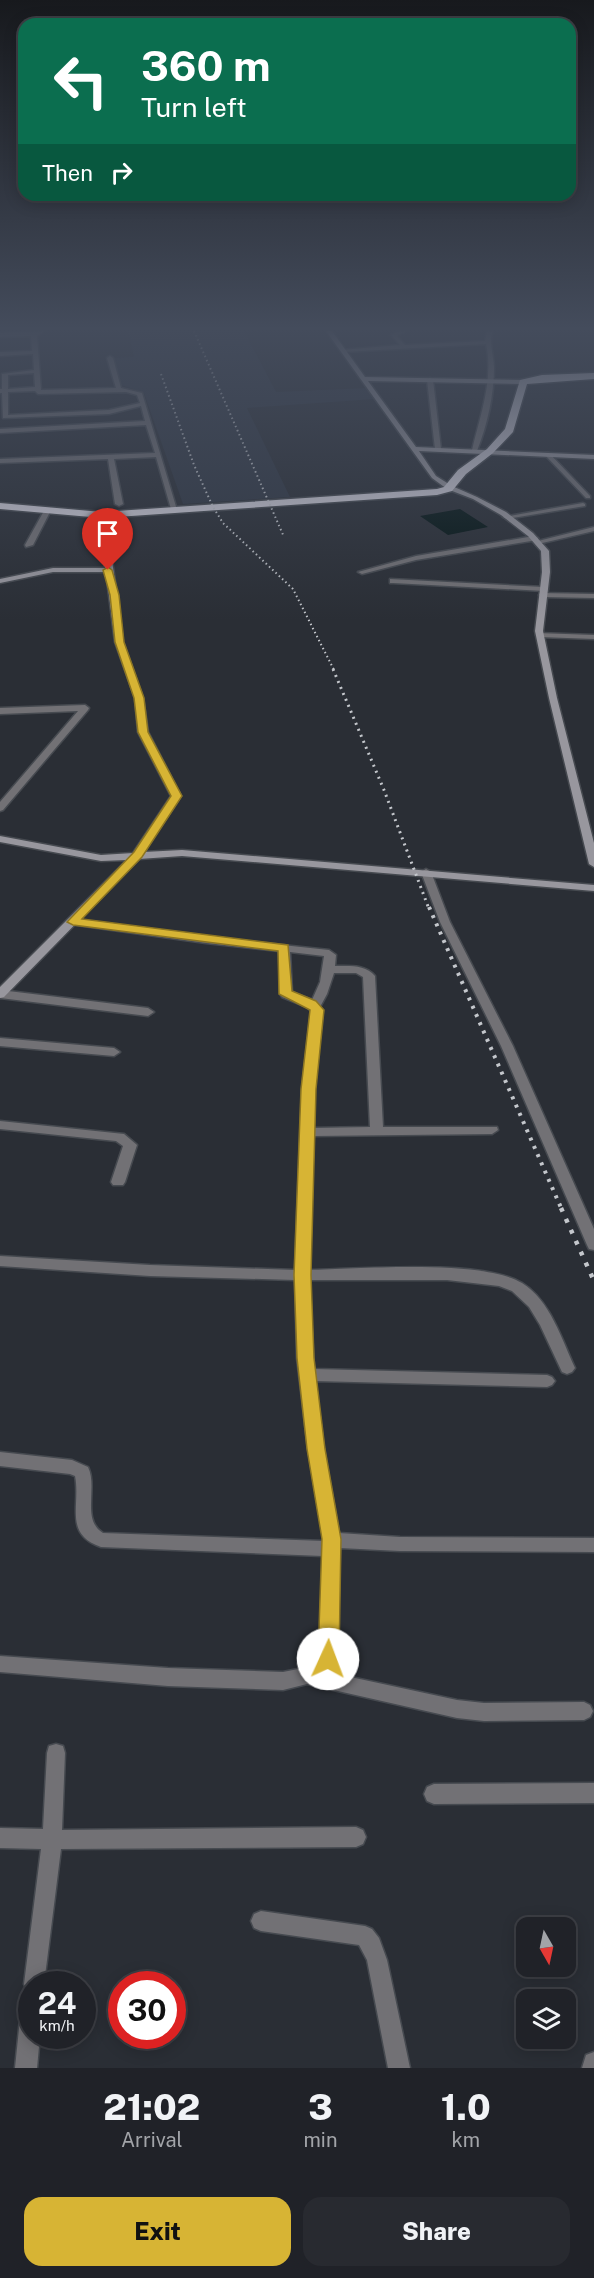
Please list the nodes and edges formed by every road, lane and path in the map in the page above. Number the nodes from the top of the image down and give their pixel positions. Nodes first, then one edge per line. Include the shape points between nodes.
1 (65, 428) edge
2 (149, 428) edge
3 (399, 428) edge
4 (436, 428) edge
5 (480, 428) edge
6 (511, 428) edge
7 (0, 431) edge
8 (414, 449) junction
9 (438, 449) junction
10 (475, 450) junction
11 (490, 451) junction
12 (547, 454) junction
13 (157, 455) junction
14 (594, 457) edge
15 (111, 458) junction
16 (0, 461) edge
17 (448, 489) junction
18 (588, 497) dead end
19 (119, 504) dead end
20 (583, 504) dead end
21 (0, 506) edge
22 (175, 509) junction
23 (47, 510) junction
24 (102, 515) junction
25 (507, 517) junction
26 (594, 530) edge
27 (536, 540) junction
28 (29, 545) dead end
29 (108, 570) junction
30 (362, 572) dead end
31 (0, 581) edge
32 (393, 581) dead end
33 (544, 592) junction
34 (594, 596) edge
35 (540, 635) junction
36 (594, 637) edge
37 (0, 711) edge
38 (0, 808) edge
39 (0, 839) edge
40 (138, 854) junction
41 (594, 864) edge
42 (426, 872) junction
43 (594, 888) edge
44 (73, 922) junction
45 (284, 948) junction
46 (329, 970) junction
47 (3, 988) edge
48 (315, 1006) junction
49 (148, 1012) dead end
50 (0, 1042) edge
51 (114, 1052) dead end
52 (0, 1125) edge
53 (492, 1130) dead end
54 (377, 1131) junction
55 (307, 1132) junction
56 (118, 1182) dead end
57 (594, 1245) edge
58 (0, 1261) edge
59 (302, 1275) junction
60 (567, 1368) dead end
61 (307, 1375) junction
62 (547, 1381) dead end
63 (0, 1459) edge
64 (332, 1544) junction
65 (594, 1545) edge
66 (0, 1664) edge
67 (308, 1676) junction
68 (585, 1711) dead end
69 (56, 1753) dead end
70 (594, 1793) edge
71 (434, 1794) dead end
72 (356, 1837) dead end
73 (0, 1838) edge
74 (52, 1839) junction
75 (261, 1921) dead end
76 (36, 1971) edge
77 (28, 2049) edge
78 (594, 2063) edge
79 (26, 2068) edge
80 (399, 2068) edge
81 (593, 2068) edge

1 - 7 street
2 - 13 street
3 - 8 main road
4 - 9 street
5 - 10 street
6 - 11 highway
8 - 9 main road
8 - 17 main road
9 - 10 main road
10 - 11 main road
11 - 12 main road
11 - 17 highway via 462,472
12 - 14 main road
12 - 18 street
13 - 15 street
13 - 22 street
15 - 16 street
15 - 19 street
17 - 22 highway
17 - 25 main road via 472,497
20 - 25 street
21 - 23 highway
22 - 24 highway
23 - 24 highway
23 - 28 street
24 - 29 main road
25 - 27 main road
26 - 27 street
27 - 30 street via 416,558
27 - 33 main road via 545,551
29 - 31 main road via 52,570
29 - 40 main road via 115,595 119,642 139,698 143,732 176,796
32 - 33 street
33 - 34 street
33 - 35 main road
35 - 36 street
35 - 41 main road
37 - 38 street via 85,708
39 - 40 main road via 82,856
40 - 42 main road via 182,853
40 - 44 main road
42 - 43 main road
42 - 57 street via 444,922 507,1046
44 - 45 street
44 - 47 main road
45 - 46 street via 326,951 330,955
45 - 48 street via 286,994
46 - 48 street
46 - 54 street via 365,971 369,976
47 - 49 street
48 - 55 street
50 - 51 street
52 - 56 street via 119,1137 129,1145
53 - 54 street
54 - 55 street
55 - 59 street
58 - 59 street
59 - 60 street via 460,1275 500,1280 516,1286 530,1298
59 - 61 street
61 - 62 street
61 - 64 street
63 - 64 street via 72,1467 82,1472 84,1527 90,1536 100,1540
64 - 65 street
64 - 67 street via 328,1659 325,1667
66 - 67 street via 168,1677 283,1681
67 - 68 street via 457,1709
69 - 74 street
70 - 71 street
72 - 74 street
73 - 74 street
74 - 76 street
75 - 80 street via 365,1936 377,1960
77 - 79 street
78 - 81 street

